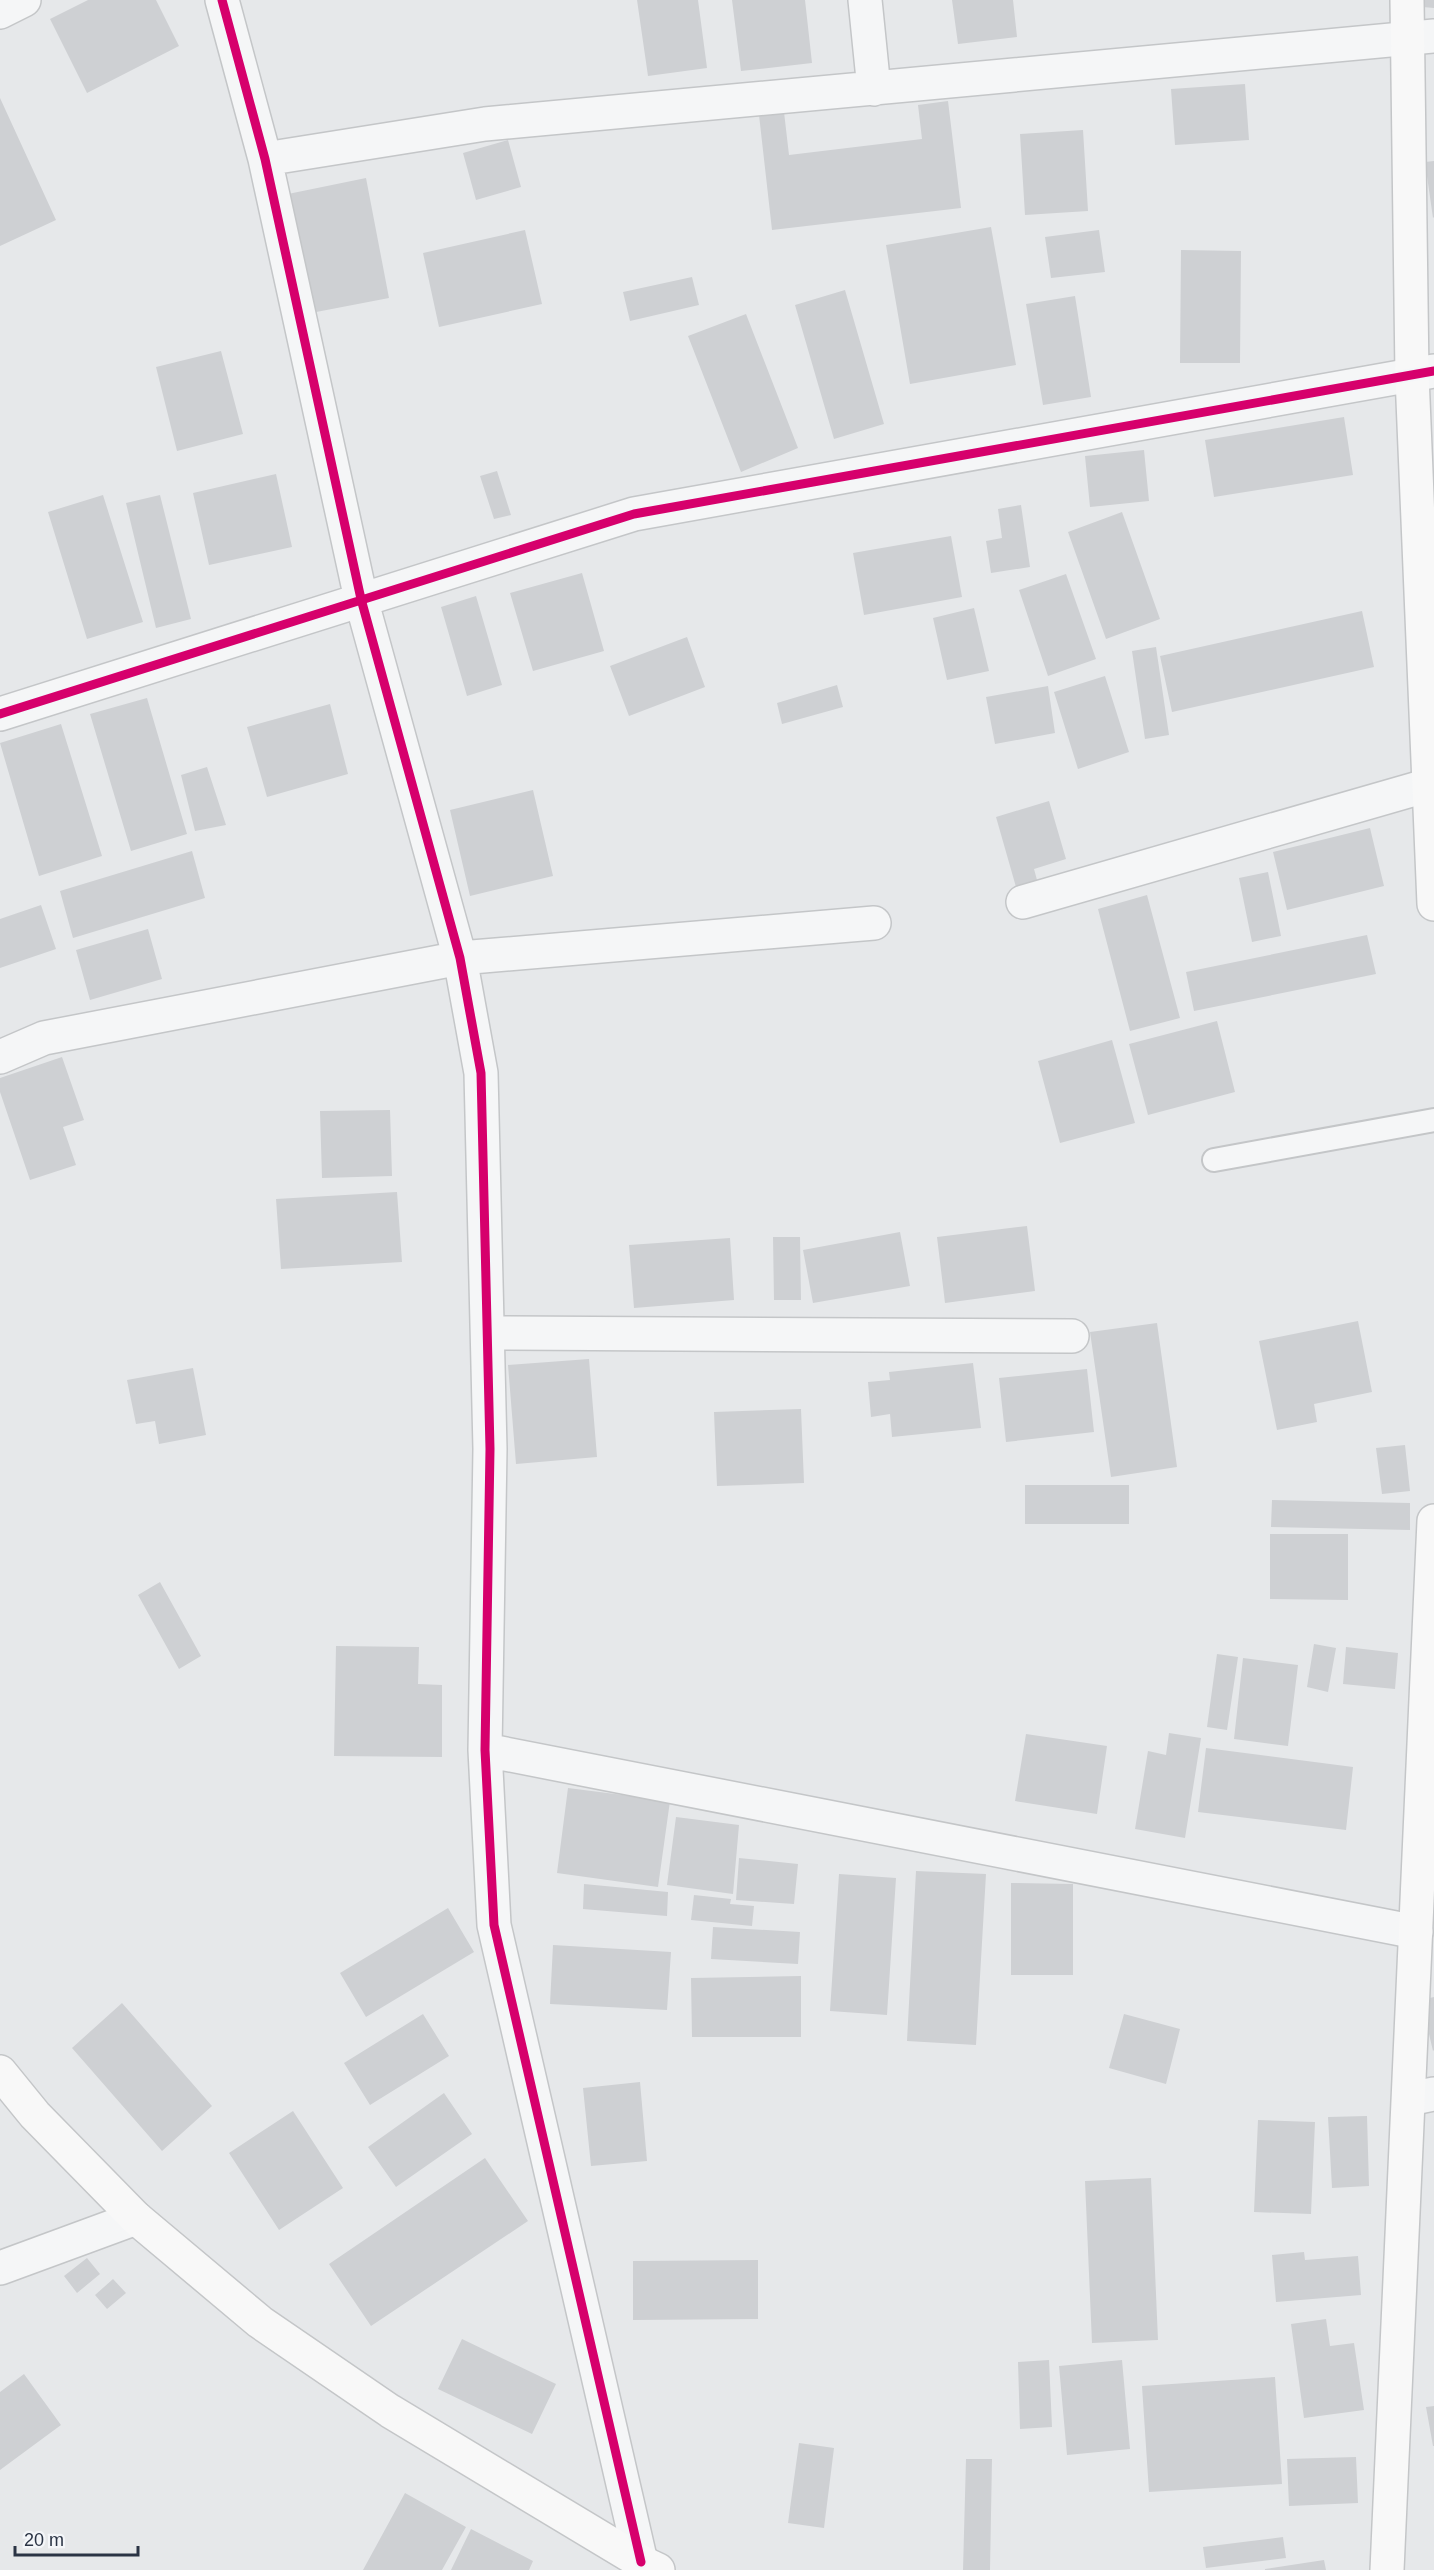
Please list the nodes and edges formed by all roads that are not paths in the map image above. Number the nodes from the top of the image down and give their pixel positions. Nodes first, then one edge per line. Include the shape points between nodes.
1 (24, 0) edge
2 (222, 0) edge
3 (865, 0) edge
4 (1407, 0) edge
5 (0, 12) edge
6 (1421, 38) edge
7 (874, 89) junction
8 (265, 159) junction
9 (1423, 374) edge
10 (361, 599) junction
11 (0, 714) edge
12 (1429, 785) junction
13 (1432, 832) edge
14 (1023, 902) dead end
15 (1434, 904) edge
16 (874, 923) dead end
17 (460, 957) junction
18 (0, 1057) edge
19 (1434, 1120) edge
20 (1214, 1160) dead end
21 (489, 1333) junction
22 (1072, 1336) dead end
23 (1434, 1521) edge
24 (1430, 1685) edge
25 (486, 1750) junction
26 (1416, 1932) junction
27 (0, 2072) edge
28 (1421, 2097) edge
29 (136, 2218) junction
30 (0, 2268) edge
31 (652, 2568) edge
32 (1387, 2570) edge

1 - 5 street
2 - 8 street
3 - 7 street
4 - 6 street
6 - 7 street
6 - 9 street
7 - 8 street via 485,124
8 - 10 street
9 - 10 street via 634,514
9 - 12 street
10 - 11 street
10 - 17 street
12 - 13 street
12 - 14 street
13 - 15 street
16 - 17 street
17 - 18 street via 44,1038
17 - 21 street via 481,1072
19 - 20 lane
21 - 22 street
21 - 25 street
23 - 24 street
24 - 26 street
25 - 26 street
25 - 31 street via 494,1925
26 - 28 street
27 - 29 street via 35,2115
28 - 32 street
29 - 30 street
29 - 31 street via 260,2322 390,2412

